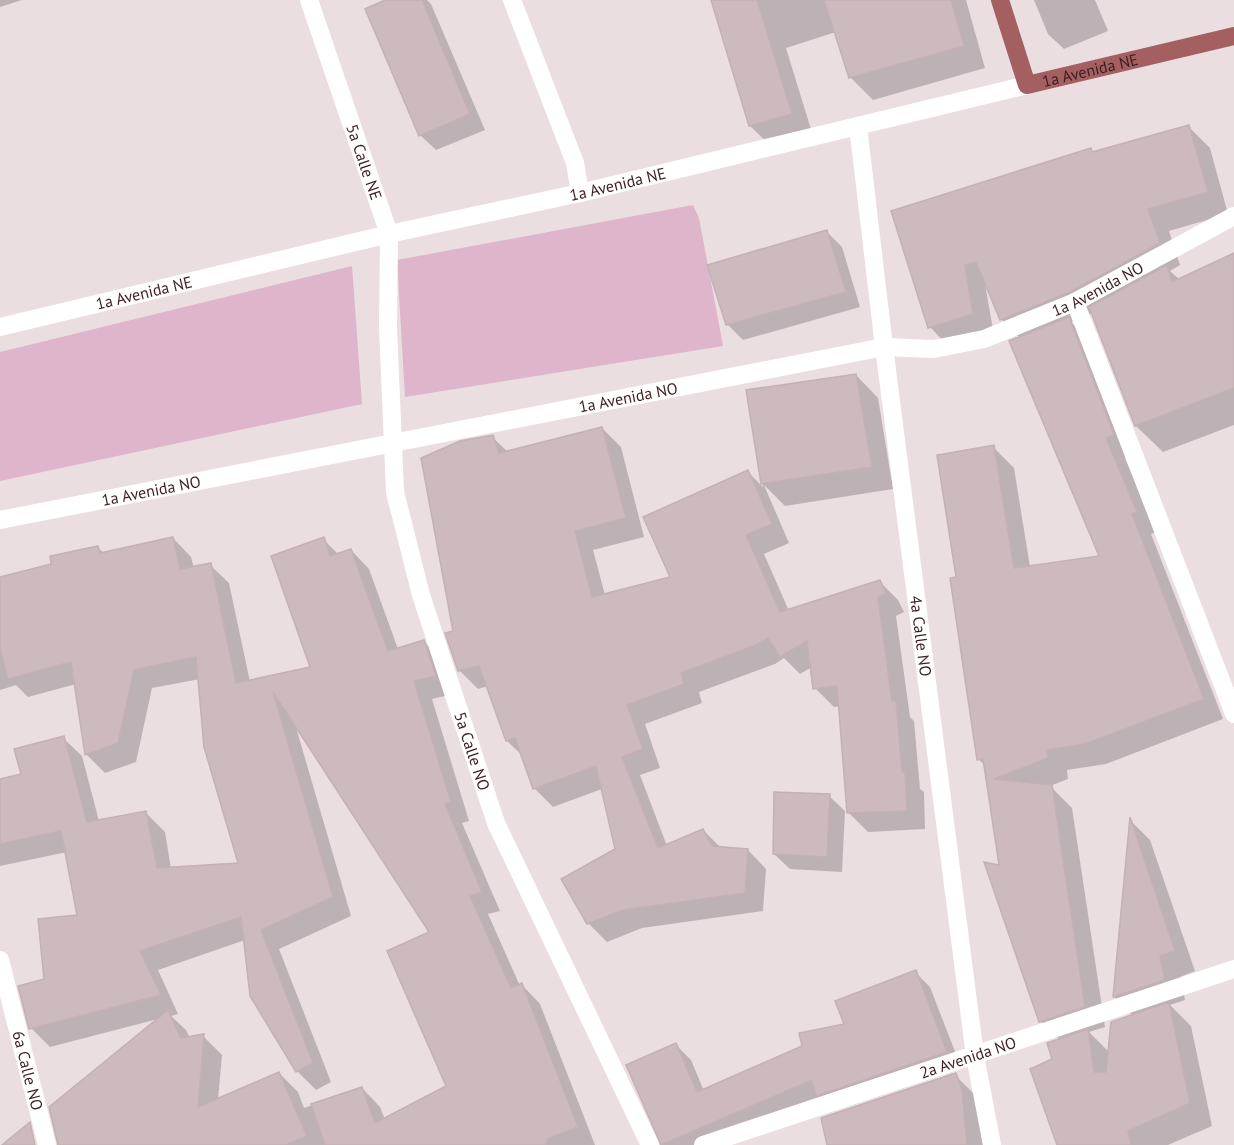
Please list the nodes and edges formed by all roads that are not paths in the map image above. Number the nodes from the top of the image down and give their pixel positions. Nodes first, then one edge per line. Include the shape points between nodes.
1 (309, 0) edge
2 (512, 0) edge
3 (1000, 0) edge
4 (1234, 36) edge
5 (1027, 85) junction
6 (858, 126) junction
7 (580, 194) junction
8 (1234, 216) edge
9 (389, 234) junction
10 (1075, 302) junction
11 (0, 327) edge
12 (388, 328) joint
13 (884, 347) junction
14 (392, 443) junction
15 (0, 519) edge
16 (1234, 714) edge
17 (0, 960) edge
18 (1234, 969) edge
19 (975, 1056) junction
20 (47, 1145) edge
21 (650, 1145) edge
22 (703, 1145) edge
23 (992, 1145) edge

1 - 9 street, 5a Calle NE
2 - 7 street via 575,163
3 - 5 main road
4 - 5 main road, 1a Avenida NE
5 - 6 street, 1a Avenida NE
6 - 7 street, 1a Avenida NE
6 - 13 street, 4a Calle NO
7 - 9 street, 1a Avenida NE
8 - 10 street, 1a Avenida NO
9 - 11 street, 1a Avenida NE
9 - 12 street, 5a Calle NE
10 - 13 street, 1a Avenida NO via 984,339 934,349
10 - 16 street
12 - 14 street, 5a Calle NO
13 - 14 street, 1a Avenida NO
13 - 19 street, 4a Calle NO
14 - 15 street, 1a Avenida NO
14 - 21 street, 5a Calle NO via 395,492 421,595 496,823
17 - 20 street, 6a Calle NO
18 - 19 street, 2a Avenida NO
19 - 22 street, 2a Avenida NO
19 - 23 street, 4a Calle NO

